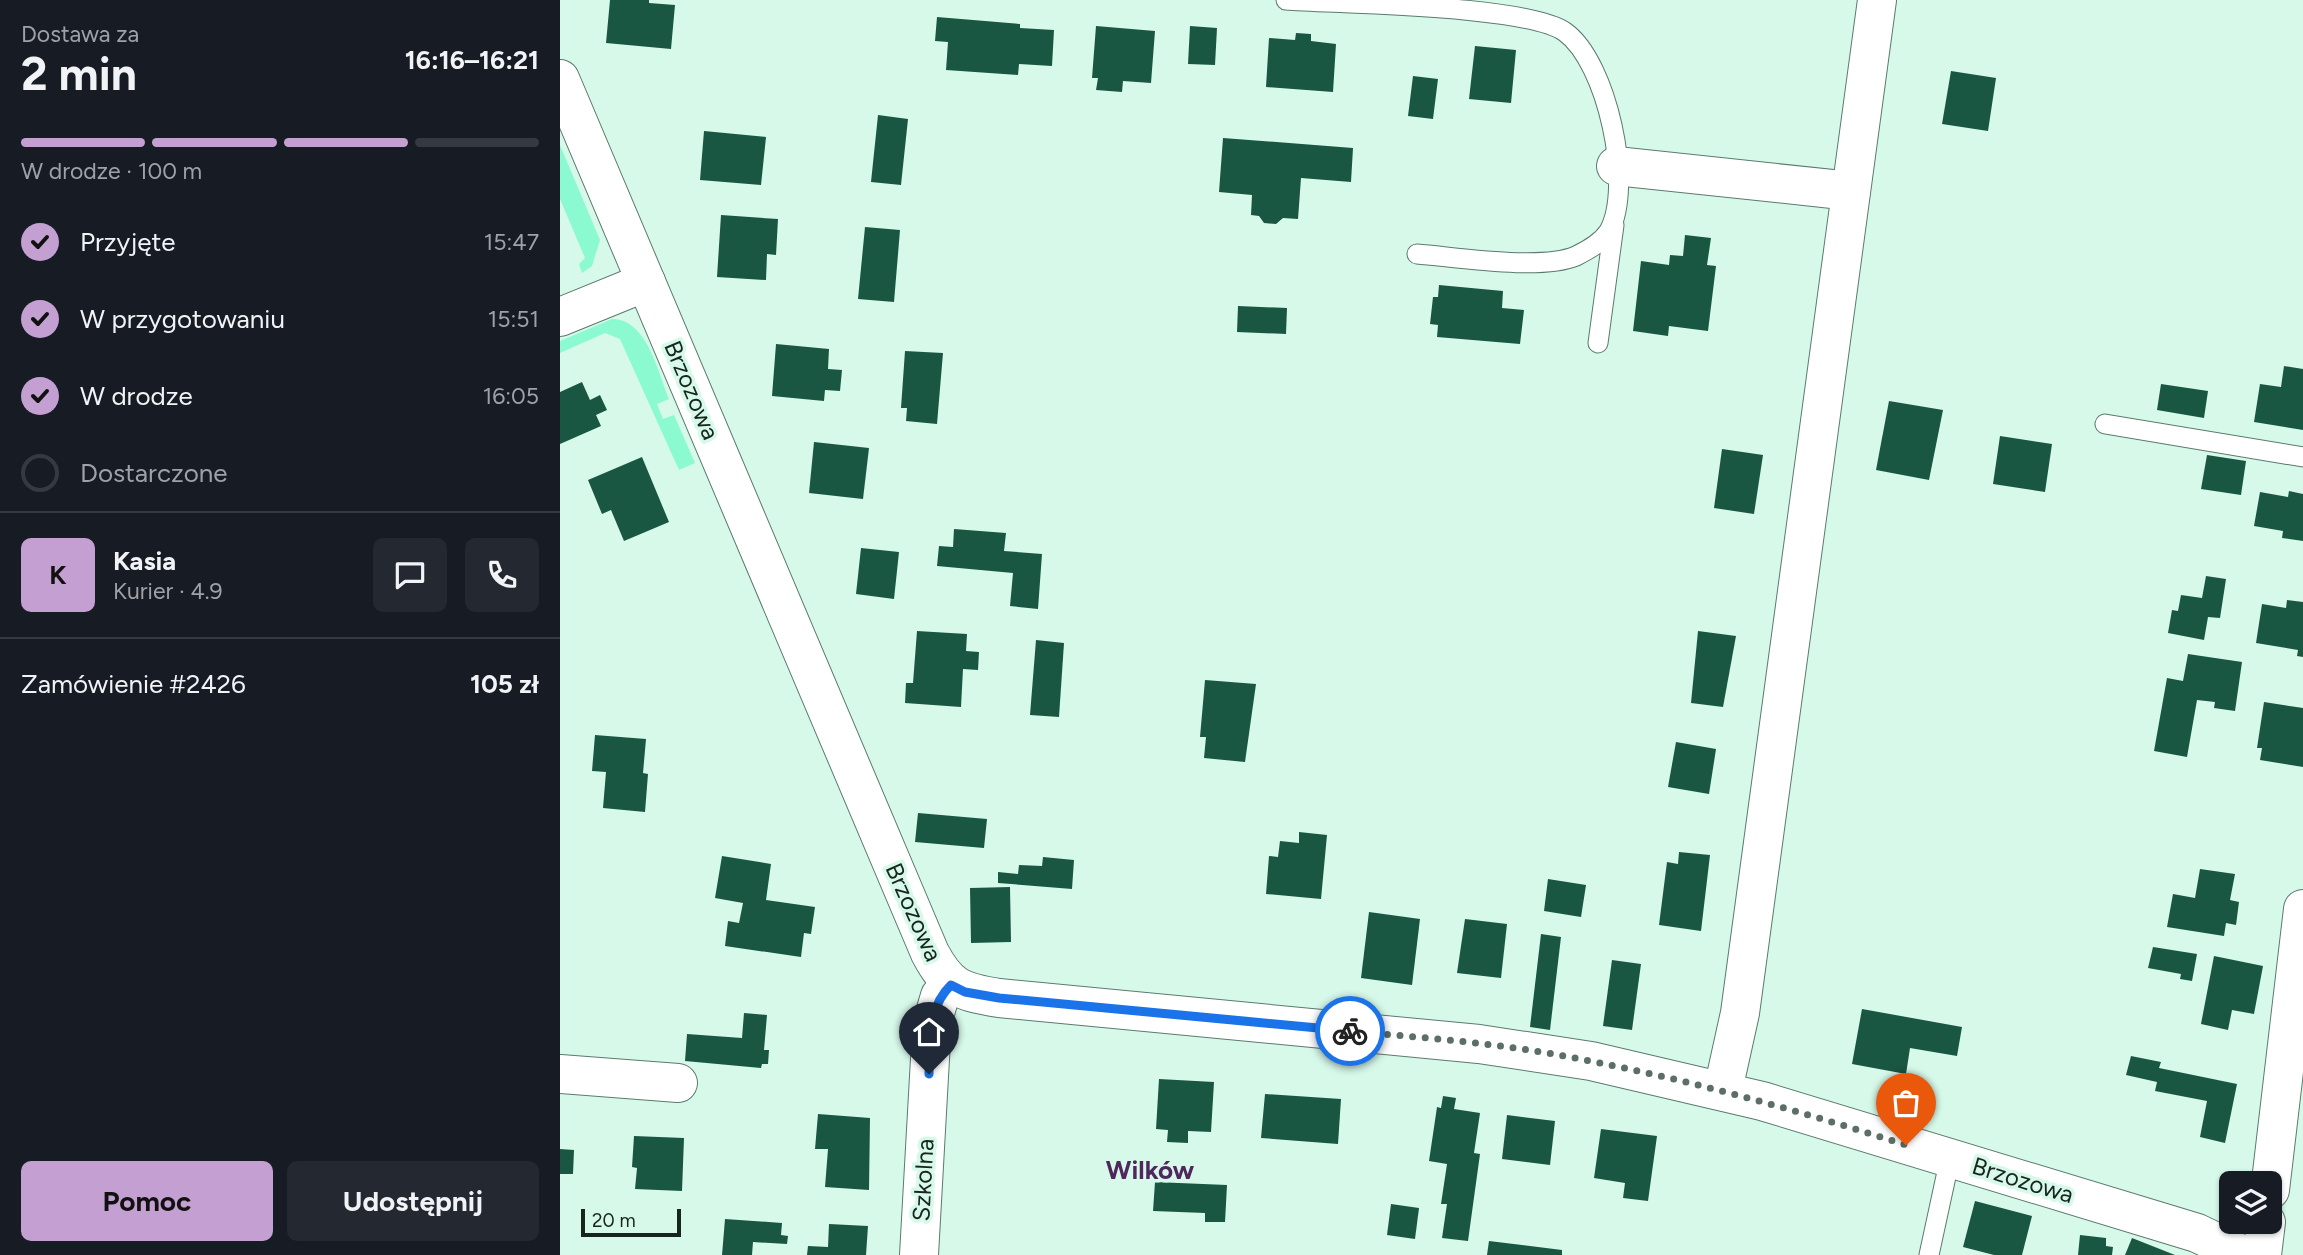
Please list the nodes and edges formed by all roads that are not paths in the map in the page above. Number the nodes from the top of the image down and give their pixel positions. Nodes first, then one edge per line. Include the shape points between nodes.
1 (1286, 0) edge
2 (1877, 0) edge
3 (560, 79) edge
4 (1616, 166) junction
5 (1851, 191) junction
6 (1616, 210) junction
7 (1417, 254) dead end
8 (646, 282) junction
9 (560, 317) edge
10 (1598, 343) dead end
11 (2105, 424) dead end
12 (2303, 457) edge
13 (2303, 909) edge
14 (951, 985) junction
15 (560, 1074) edge
16 (678, 1083) dead end
17 (1723, 1090) junction
18 (1950, 1158) junction
19 (2272, 1171) edge
20 (2265, 1234) edge
21 (919, 1255) edge
22 (1928, 1255) edge
23 (2243, 1255) edge
24 (2262, 1255) edge

1 - 4 lane via 1502,14 1564,32 1580,48 1598,80 1613,132
2 - 5 street
3 - 8 street, Brzozowa
4 - 5 street
4 - 6 lane
5 - 17 street via 1740,1013
6 - 7 lane via 1609,231 1596,246 1573,258 1544,263
6 - 10 lane
8 - 9 street
8 - 14 street, Brzozowa via 924,940
11 - 12 lane
13 - 19 street
14 - 17 street, Brzozowa via 999,998 1532,1050
14 - 21 street, Szkolna via 940,996 932,1023
15 - 16 street
17 - 18 street, Brzozowa
18 - 22 lane
18 - 23 street, Brzozowa via 2197,1233
20 - 24 street

